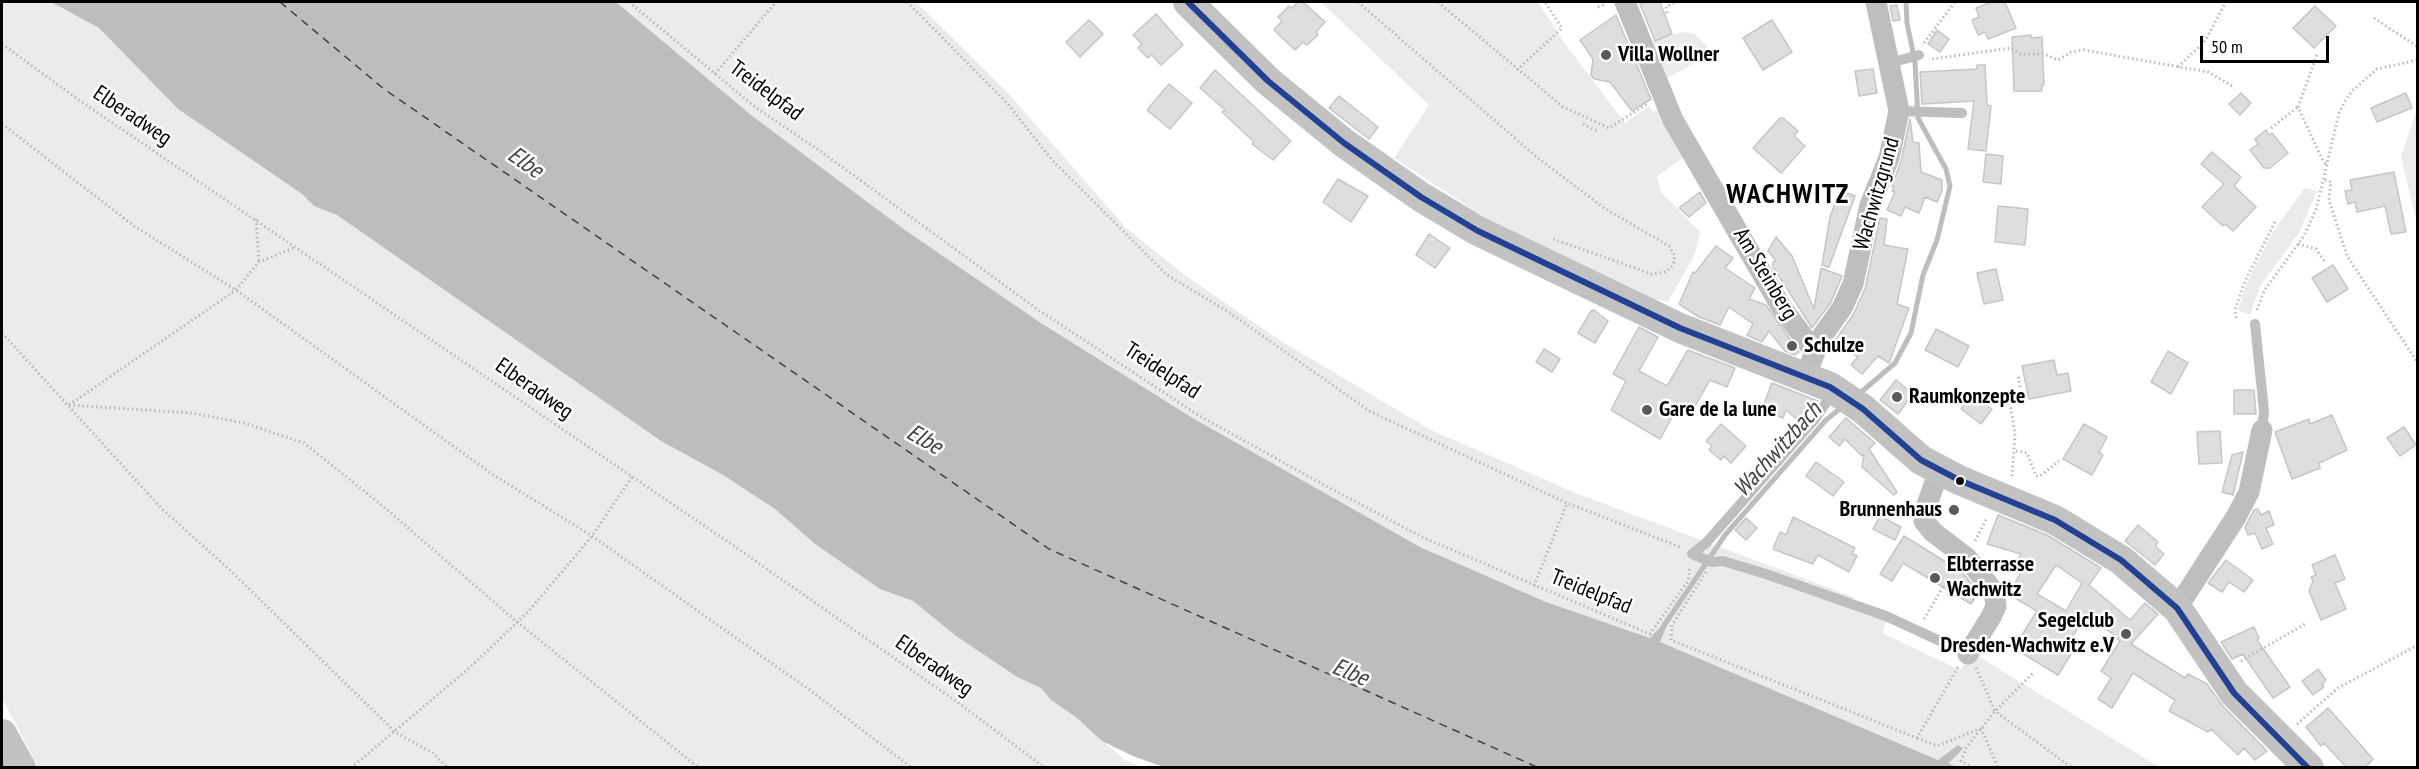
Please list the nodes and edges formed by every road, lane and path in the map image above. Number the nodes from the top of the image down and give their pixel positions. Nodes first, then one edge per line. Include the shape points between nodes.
1 (629, 2) edge
2 (776, 2) edge
3 (907, 2) edge
4 (1188, 2) edge
5 (1358, 2) edge
6 (1438, 2) edge
7 (1545, 2) edge
8 (1610, 2) edge
9 (1625, 2) edge
10 (1677, 2) edge
11 (1876, 2) edge
12 (1955, 2) edge
13 (2226, 2) edge
14 (1598, 8) dead end
15 (1667, 13) dead end
16 (2374, 18) dead end
17 (2, 44) edge
18 (2418, 47) edge
19 (2317, 55) dead end
20 (1909, 56) junction
21 (1931, 59) dead end
22 (2418, 60) edge
23 (1667, 61) dead end
24 (2178, 67) junction
25 (1517, 70) junction
26 (1646, 70) dead end
27 (715, 74) junction
28 (2232, 86) dead end
29 (1647, 103) dead end
30 (2298, 107) junction
31 (1904, 111) junction
32 (1962, 113) dead end
33 (1595, 120) junction
34 (2, 124) edge
35 (1583, 124) dead end
36 (1592, 127) junction
37 (2271, 128) dead end
38 (1599, 132) dead end
39 (2328, 166) junction
40 (2325, 180) junction
41 (255, 219) junction
42 (2276, 220) dead end
43 (1544, 236) dead end
44 (2298, 244) junction
45 (296, 247) junction
46 (259, 262) junction
47 (2325, 262) dead end
48 (236, 290) junction
49 (2236, 318) dead end
50 (2255, 324) joint
51 (2, 333) edge
52 (2418, 363) edge
53 (1810, 364) junction
54 (2018, 375) dead end
55 (1847, 398) junction
56 (69, 405) junction
57 (2262, 430) joint
58 (2016, 451) junction
59 (2059, 461) dead end
60 (1939, 471) junction
61 (633, 477) junction
62 (1567, 503) junction
63 (1997, 506) junction
64 (592, 536) junction
65 (1692, 554) junction
66 (1967, 558) junction
67 (1712, 562) junction
68 (1534, 586) junction
69 (1943, 587) dead end
70 (1672, 606) junction
71 (2177, 608) junction
72 (1681, 611) junction
73 (1926, 615) dead end
74 (517, 622) junction
75 (2307, 623) dead end
76 (2418, 645) edge
77 (1968, 654) junction
78 (2034, 672) dead end
79 (2221, 673) junction
80 (1995, 711) junction
81 (1981, 728) junction
82 (2289, 731) dead end
83 (395, 732) junction
84 (2, 734) edge
85 (1917, 738) junction
86 (1035, 760) junction
87 (21, 768) edge
88 (351, 768) edge
89 (448, 768) edge
90 (699, 768) edge
91 (912, 768) edge
92 (1037, 768) edge
93 (1045, 768) edge
94 (1973, 768) edge
95 (1998, 768) edge
96 (2072, 768) edge
97 (2309, 768) edge

1 - 27 path, Treidelpfad
2 - 27 path
3 - 62 path via 1007,103 1052,160 1167,275 1227,311 1371,412
4 - 53 main road via 1268,81 1344,143 1422,197 1501,244 1680,328
5 - 43 path via 1539,159 1604,208 1669,246 1675,256 1666,272 1652,274
6 - 25 path
7 - 25 path via 1562,28
8 - 14 path
9 - 53 street, Am Steinberg via 1673,120 1782,308
10 - 15 path via 1666,7
11 - 20 street, Wachwitzgrund
12 - 20 path via 1928,40
13 - 24 path via 2205,41
16 - 18 path
17 - 41 path, Elberadweg
19 - 30 path
20 - 31 street, Wachwitzgrund
21 - 24 path via 2011,48 2020,54 2044,54 2058,60 2084,50
22 - 39 path via 2377,69 2352,91 2339,113
23 - 26 path, bridge
24 - 28 path via 2208,72
25 - 33 path via 1563,107
27 - 68 path, Treidelpfad via 754,107 1037,309 1198,415 1424,538
29 - 33 path via 1609,128
30 - 37 path
30 - 39 path
31 - 32 lane
31 - 53 street, Wachwitzgrund via 1870,205 1853,284
33 - 36 path
34 - 48 path via 134,226
35 - 36 path
36 - 38 path
39 - 40 path
40 - 44 path via 2316,210
40 - 52 path via 2331,182 2330,200 2348,256
41 - 45 path, Elberadweg
41 - 46 path
42 - 49 path via 2245,281
44 - 47 path via 2316,249
44 - 50 path via 2264,291
45 - 46 path
45 - 61 path, Elberadweg
46 - 48 path
48 - 56 path
48 - 64 path via 492,474
50 - 57 lane via 2264,411
51 - 56 path
53 - 55 main road
54 - 58 path via 2021,394 2009,397
55 - 60 main road
55 - 65 lane via 1815,419
56 - 74 path via 192,413 244,423 304,443
56 - 83 path via 162,508
57 - 71 street via 2249,492
58 - 59 path via 2027,453 2036,476
58 - 63 path via 2014,471
60 - 63 main road
60 - 66 street via 1924,510 1924,521
61 - 64 path
61 - 86 path, Elberadweg
62 - 65 path
62 - 68 path
63 - 66 path
63 - 71 main road via 2084,535 2121,560
64 - 74 path
64 - 91 path
65 - 67 lane
65 - 70 path, Treidelpfad via 1688,581
66 - 77 street via 1994,592 1996,606
67 - 72 path
67 - 77 lane via 1723,561 1766,574 1886,616
68 - 70 path, Treidelpfad via 1650,634
69 - 73 path
70 - 72 path
71 - 79 main road
72 - 85 path via 1672,625 1671,640
74 - 83 path
74 - 90 path
75 - 79 path
76 - 82 path via 2338,688
77 - 80 path
77 - 85 path
78 - 80 path
79 - 97 main road via 2234,693
80 - 81 path
80 - 96 path
81 - 85 path via 1937,746
81 - 94 path via 1961,761
81 - 95 path
83 - 88 path
83 - 89 path via 433,753
84 - 87 main road
86 - 92 path
86 - 93 path, Elberadweg

